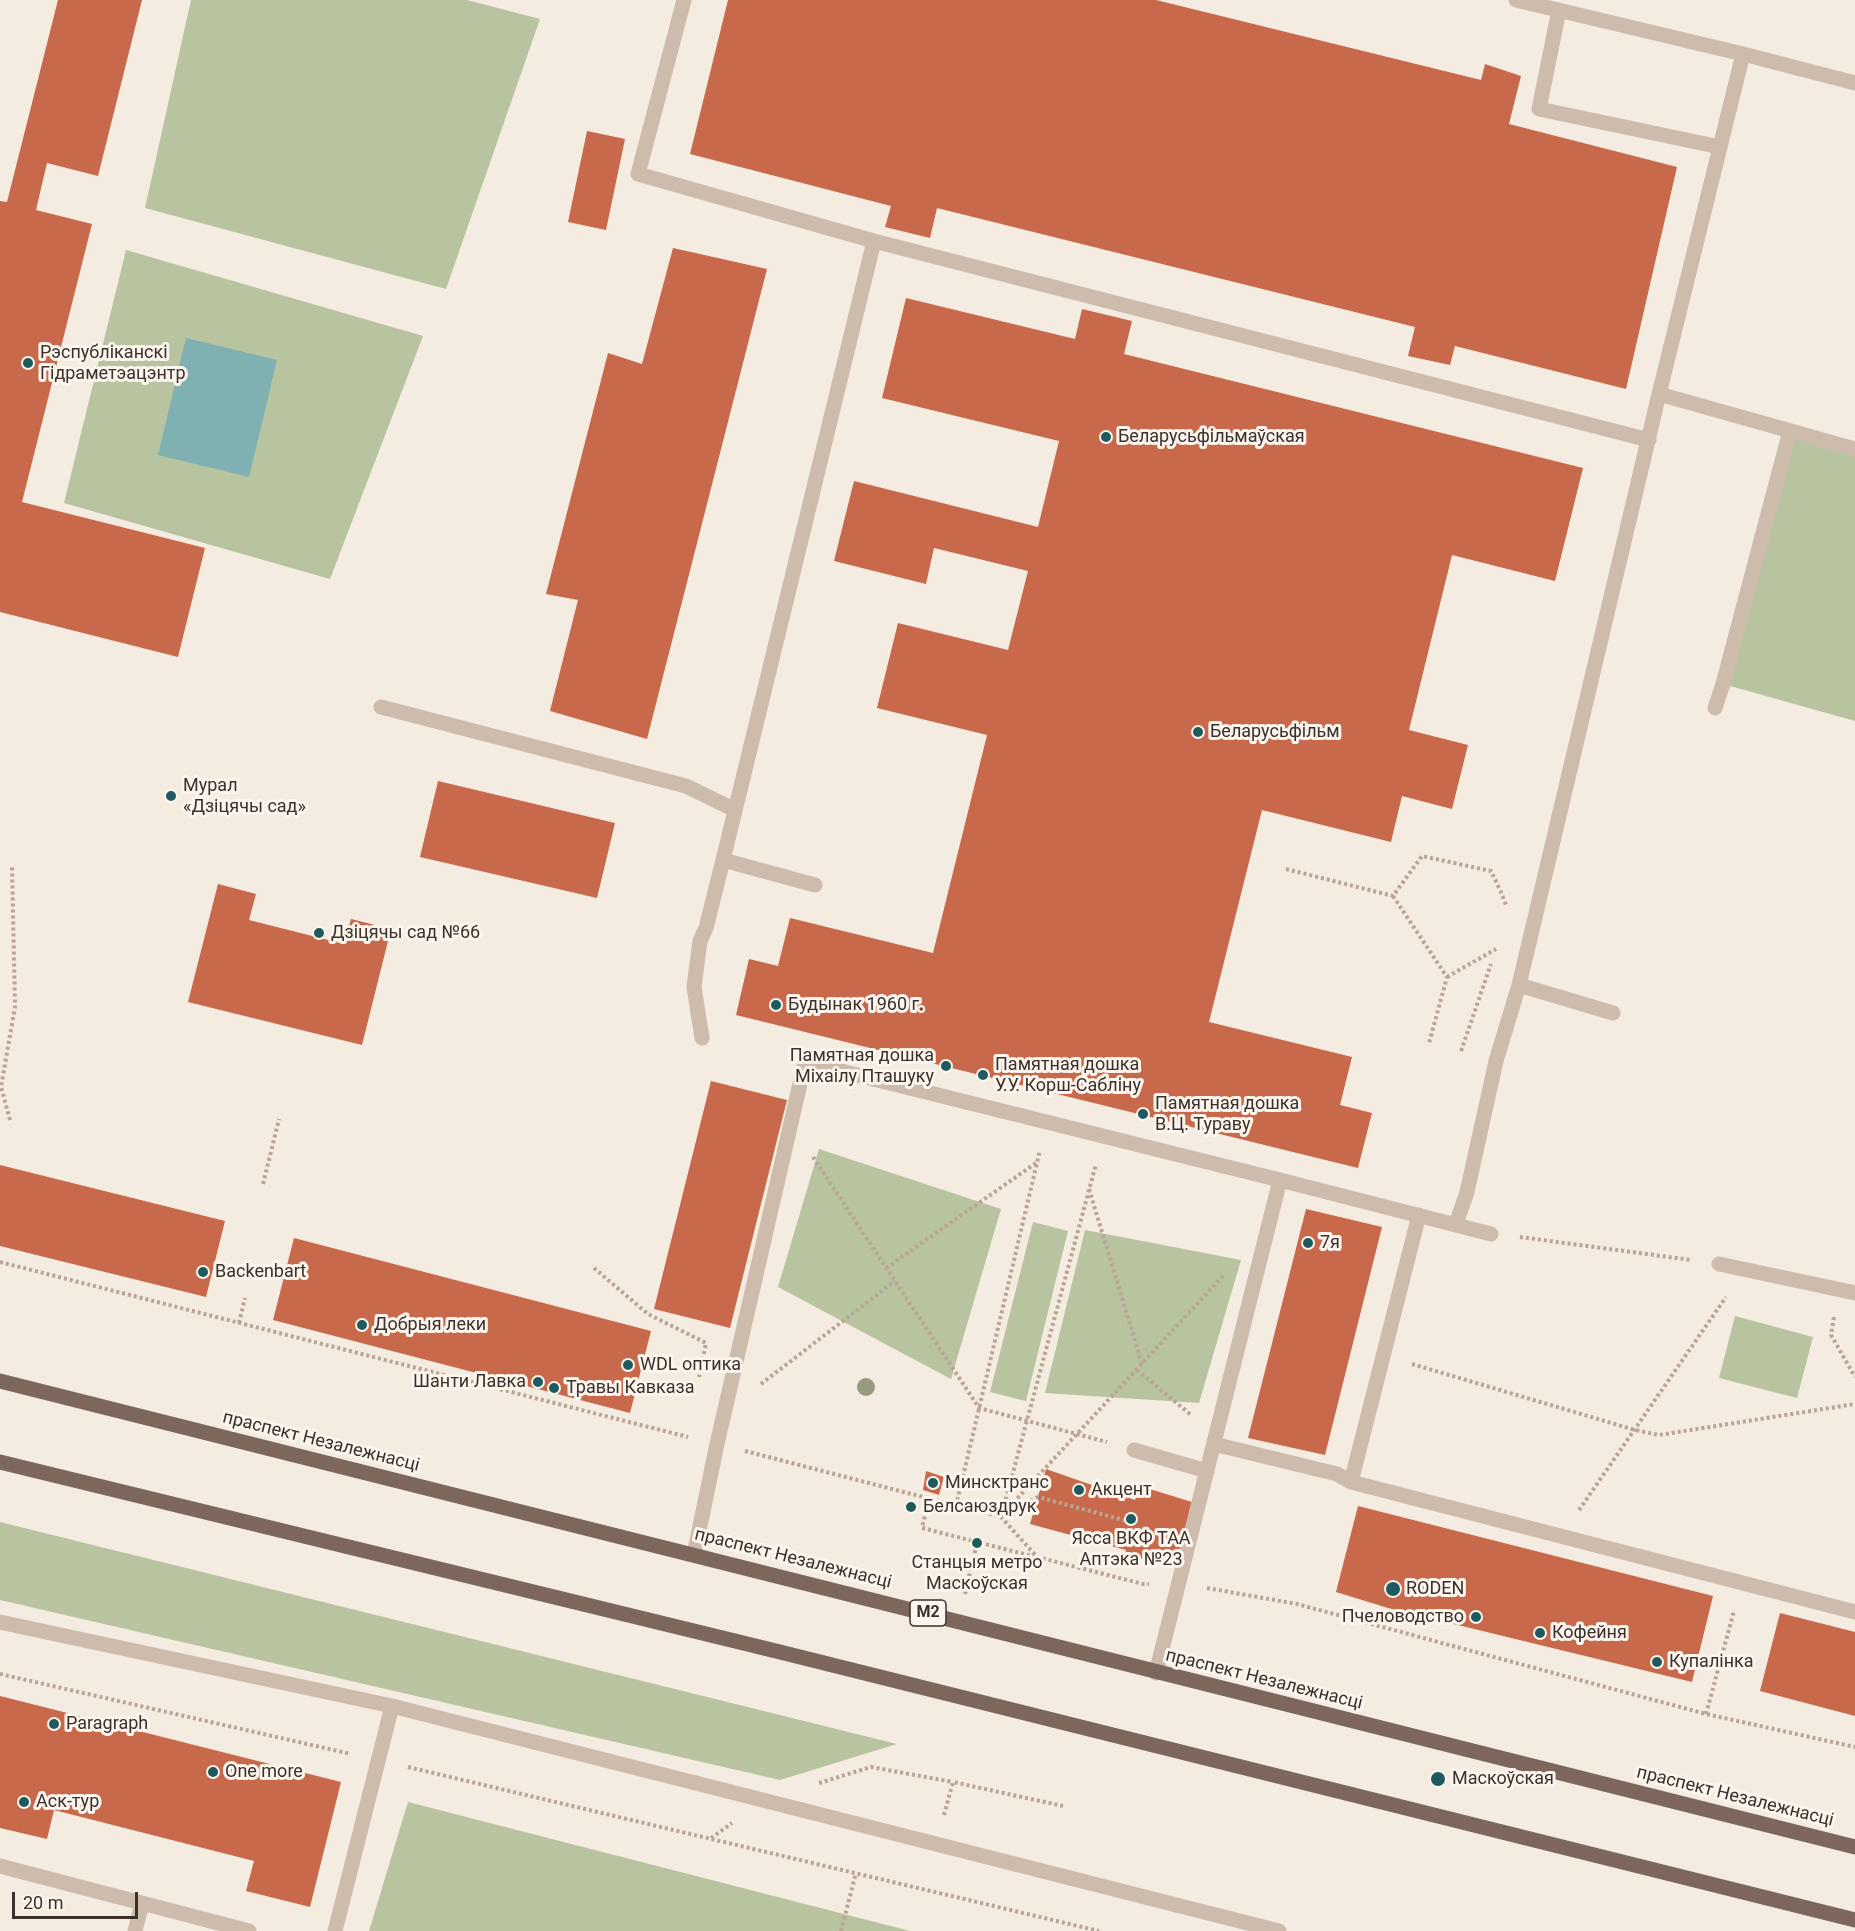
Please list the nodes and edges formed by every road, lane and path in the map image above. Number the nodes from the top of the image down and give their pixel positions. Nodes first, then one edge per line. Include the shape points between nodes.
1 (684, 0) edge
2 (1516, 0) edge
3 (1559, 10) junction
4 (1743, 54) junction
5 (1855, 82) edge
6 (1720, 147) junction
7 (874, 241) junction
8 (1659, 394) junction
9 (1790, 431) junction
10 (1649, 440) junction
11 (1855, 449) edge
12 (381, 707) dead end
13 (1715, 708) dead end
14 (735, 810) junction
15 (723, 860) junction
16 (12, 866) dead end
17 (1286, 869) dead end
18 (815, 885) dead end
19 (1393, 896) junction
20 (1507, 909) dead end
21 (1499, 939) dead end
22 (1496, 949) junction
23 (1447, 977) junction
24 (1519, 985) junction
25 (1613, 1013) dead end
26 (702, 1038) dead end
27 (1429, 1043) dead end
28 (1461, 1052) dead end
29 (279, 1119) dead end
30 (10, 1120) dead end
31 (1046, 1122) junction
32 (791, 1123) junction
33 (1103, 1136) junction
34 (1037, 1163) junction
35 (1280, 1180) junction
36 (264, 1184) dead end
37 (1089, 1188) junction
38 (1419, 1215) junction
39 (1456, 1224) junction
40 (1491, 1233) joint
41 (0, 1262) edge
42 (1719, 1264) joint
43 (594, 1268) dead end
44 (886, 1268) junction
45 (1745, 1269) junction
46 (1229, 1270) dead end
47 (896, 1281) junction
48 (1855, 1293) edge
49 (245, 1298) dead end
50 (239, 1323) junction
51 (1831, 1335) dead end
52 (1383, 1355) junction
53 (1142, 1364) junction
54 (1137, 1370) junction
55 (1855, 1377) edge
56 (699, 1378) dead end
57 (0, 1381) edge
58 (1855, 1404) edge
59 (979, 1408) junction
60 (724, 1412) junction
61 (1027, 1421) junction
62 (1635, 1430) junction
63 (1077, 1434) junction
64 (1215, 1440) junction
65 (717, 1444) junction
66 (1134, 1450) joint
67 (0, 1462) edge
68 (1207, 1470) junction
69 (1351, 1482) junction
70 (929, 1498) junction
71 (956, 1506) junction
72 (1001, 1517) junction
73 (1127, 1521) dead end
74 (1561, 1536) junction
75 (977, 1543) junction
76 (694, 1555) junction
77 (1037, 1557) junction
78 (1179, 1583) junction
79 (1742, 1583) junction
80 (1855, 1612) edge
81 (958, 1621) junction
82 (0, 1623) edge
83 (1156, 1673) junction
84 (0, 1674) edge
85 (392, 1707) junction
86 (1706, 1714) junction
87 (1855, 1747) edge
88 (380, 1760) junction
89 (1063, 1806) dead end
90 (943, 1821) dead end
91 (1855, 1847) edge
92 (0, 1866) edge
93 (856, 1873) junction
94 (142, 1903) junction
95 (1855, 1920) edge
96 (135, 1931) edge
97 (249, 1931) edge
98 (336, 1931) edge
99 (841, 1931) edge
100 (1099, 1931) edge
101 (1279, 1931) edge

1 - 7 lane via 638,174
2 - 3 lane
3 - 4 lane
3 - 6 lane via 1539,109
4 - 5 lane
4 - 6 lane
6 - 8 lane
7 - 10 lane
7 - 14 lane
8 - 9 lane
8 - 10 lane
9 - 11 lane
9 - 13 lane
10 - 24 lane
12 - 14 lane via 686,786
14 - 15 lane
15 - 18 lane
15 - 26 lane via 700,941 694,987
16 - 30 path via 15,1007 1,1087
17 - 19 path
19 - 20 path via 1422,856 1491,871
19 - 23 path
21 - 22 path
22 - 23 path
22 - 28 path
23 - 27 path
24 - 25 lane
24 - 39 lane
29 - 36 path
31 - 32 lane via 805,1062
31 - 33 lane
31 - 34 path
32 - 44 path
32 - 60 lane
33 - 35 lane
33 - 37 path
34 - 44 path
34 - 59 path
35 - 38 lane
35 - 64 lane
37 - 53 path
37 - 61 path
38 - 39 lane
38 - 52 lane
39 - 40 lane
40 - 42 path
41 - 50 path
42 - 45 lane
43 - 56 path via 648,1314 706,1344
44 - 47 path
45 - 48 lane
45 - 62 path
46 - 53 path
47 - 59 path
47 - 60 path
49 - 50 path
50 - 65 path
51 - 55 path
52 - 62 path
52 - 69 lane
53 - 54 path
54 - 63 path
54 - 64 path
57 - 76 main road, праспект Незалежнасці / М2
58 - 62 path via 1659,1435
59 - 61 path
59 - 71 path
60 - 65 lane
61 - 63 path
61 - 72 path
62 - 74 path
63 - 66 path
63 - 72 path
64 - 68 lane
64 - 69 lane via 1337,1474
65 - 70 path
65 - 76 lane
66 - 68 lane
67 - 95 main road
68 - 78 lane
69 - 74 lane
70 - 71 path
70 - 75 path via 922,1528
71 - 72 path
72 - 73 path via 1038,1497
72 - 77 path
74 - 79 lane
75 - 77 path
75 - 81 path
76 - 81 main road, праспект Незалежнасці / М2
77 - 78 path via 1143,1584
78 - 83 lane
78 - 86 path via 1297,1604
79 - 80 lane
79 - 86 path
81 - 83 main road, праспект Незалежнасці / М2
82 - 85 lane
83 - 91 main road, праспект Незалежнасці / М2
84 - 88 path
85 - 88 lane
85 - 101 lane
86 - 87 path
88 - 93 path
88 - 98 lane
89 - 90 path via 953,1782
92 - 94 lane
93 - 99 path
93 - 100 path
94 - 96 lane
94 - 97 lane

